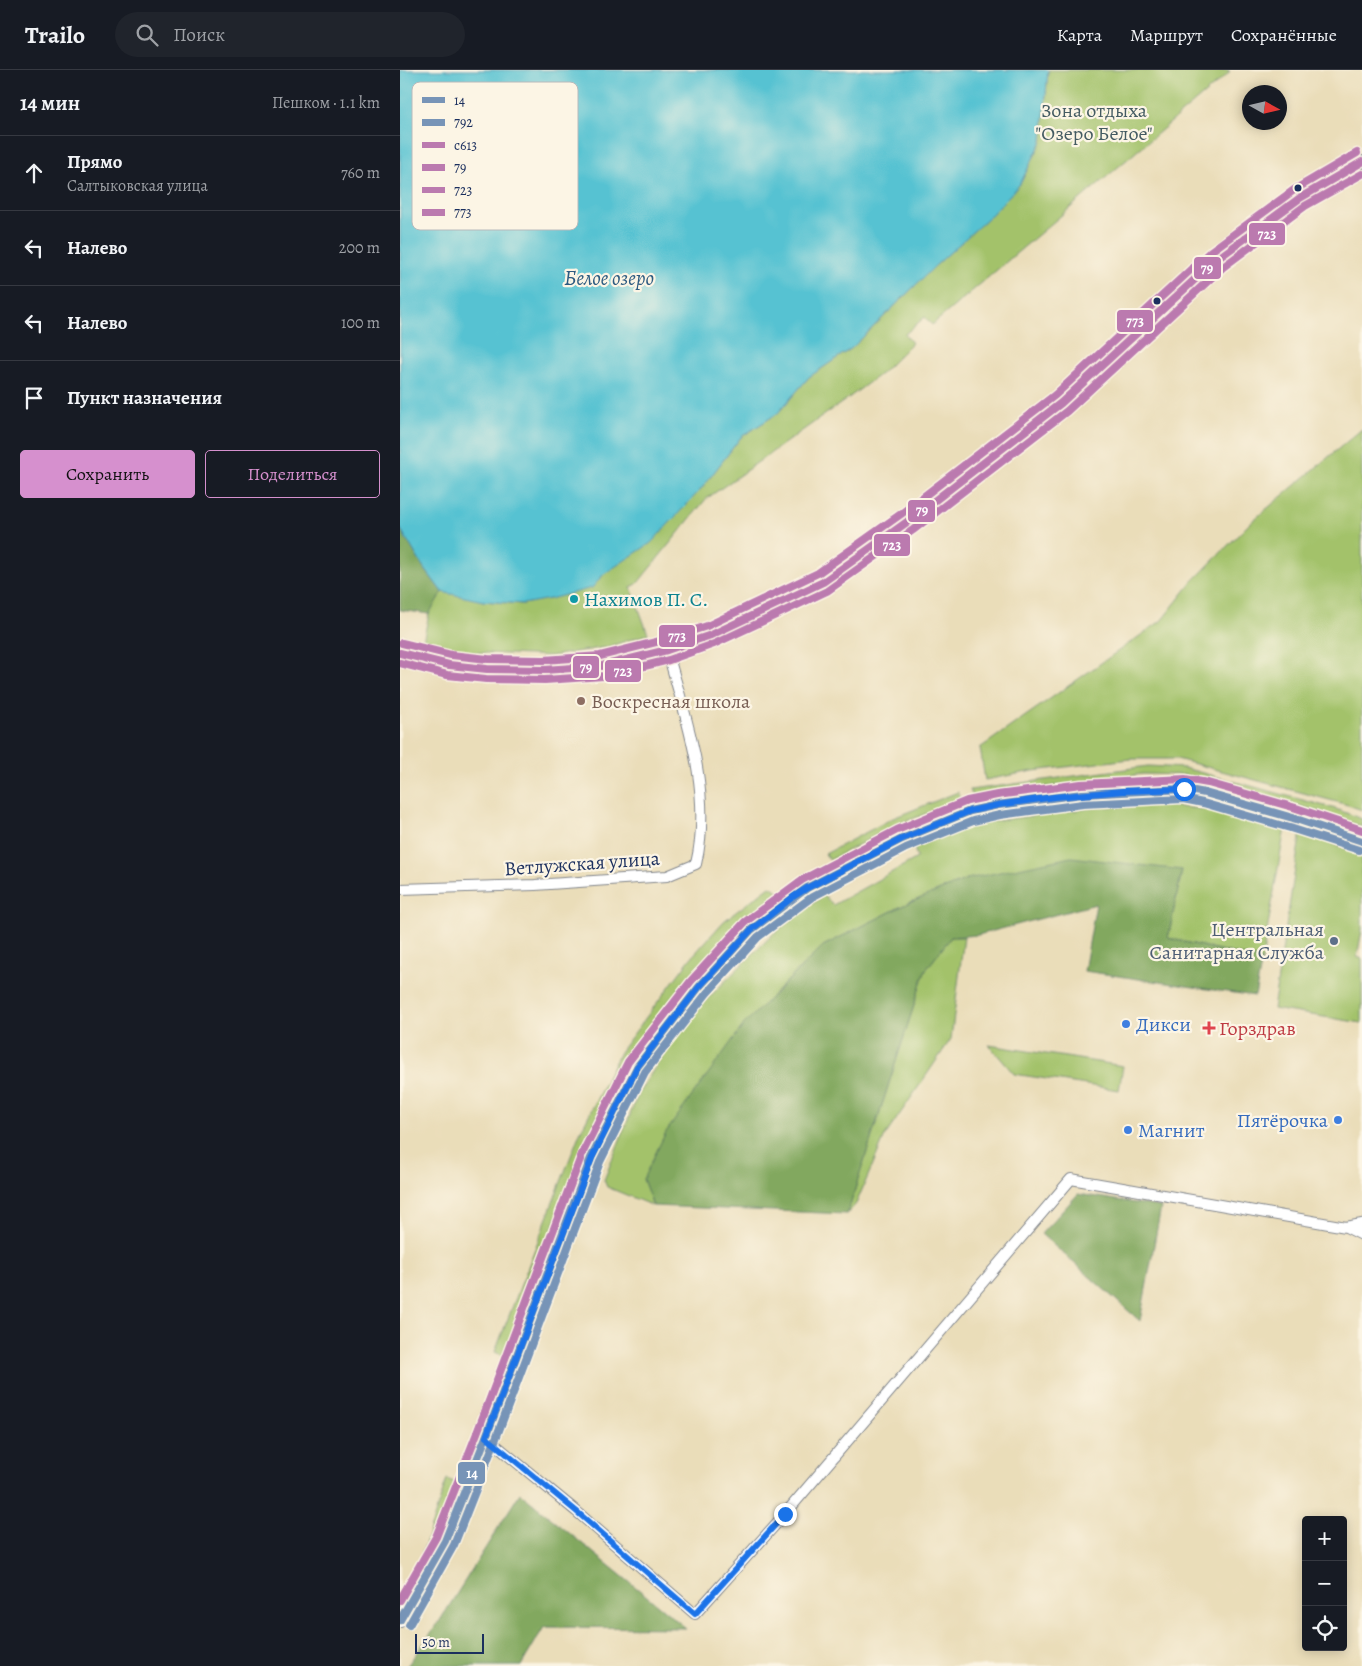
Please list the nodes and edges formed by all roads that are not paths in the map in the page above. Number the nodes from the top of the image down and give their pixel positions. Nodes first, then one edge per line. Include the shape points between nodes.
1 (1362, 162) edge
2 (667, 650) junction
3 (400, 653) edge
4 (1362, 841) edge
5 (400, 889) edge
6 (1362, 1224) edge
7 (1346, 1227) junction
8 (1362, 1235) edge
9 (486, 1437) junction
10 (403, 1615) edge

1 - 2 street via 1300,198 1217,259 1061,404 823,582 711,635
2 - 3 street via 602,666 544,670 450,665
2 - 5 street, Ветлужская улица via 696,757 702,814 696,864 667,876 536,885
4 - 9 main road via 1293,818 1184,789 1054,797 970,811 902,839 793,897 751,930 699,987 637,1067 592,1158
6 - 7 street
7 - 8 street
7 - 9 street via 1071,1179 785,1514 695,1614
9 - 10 main road via 444,1541

